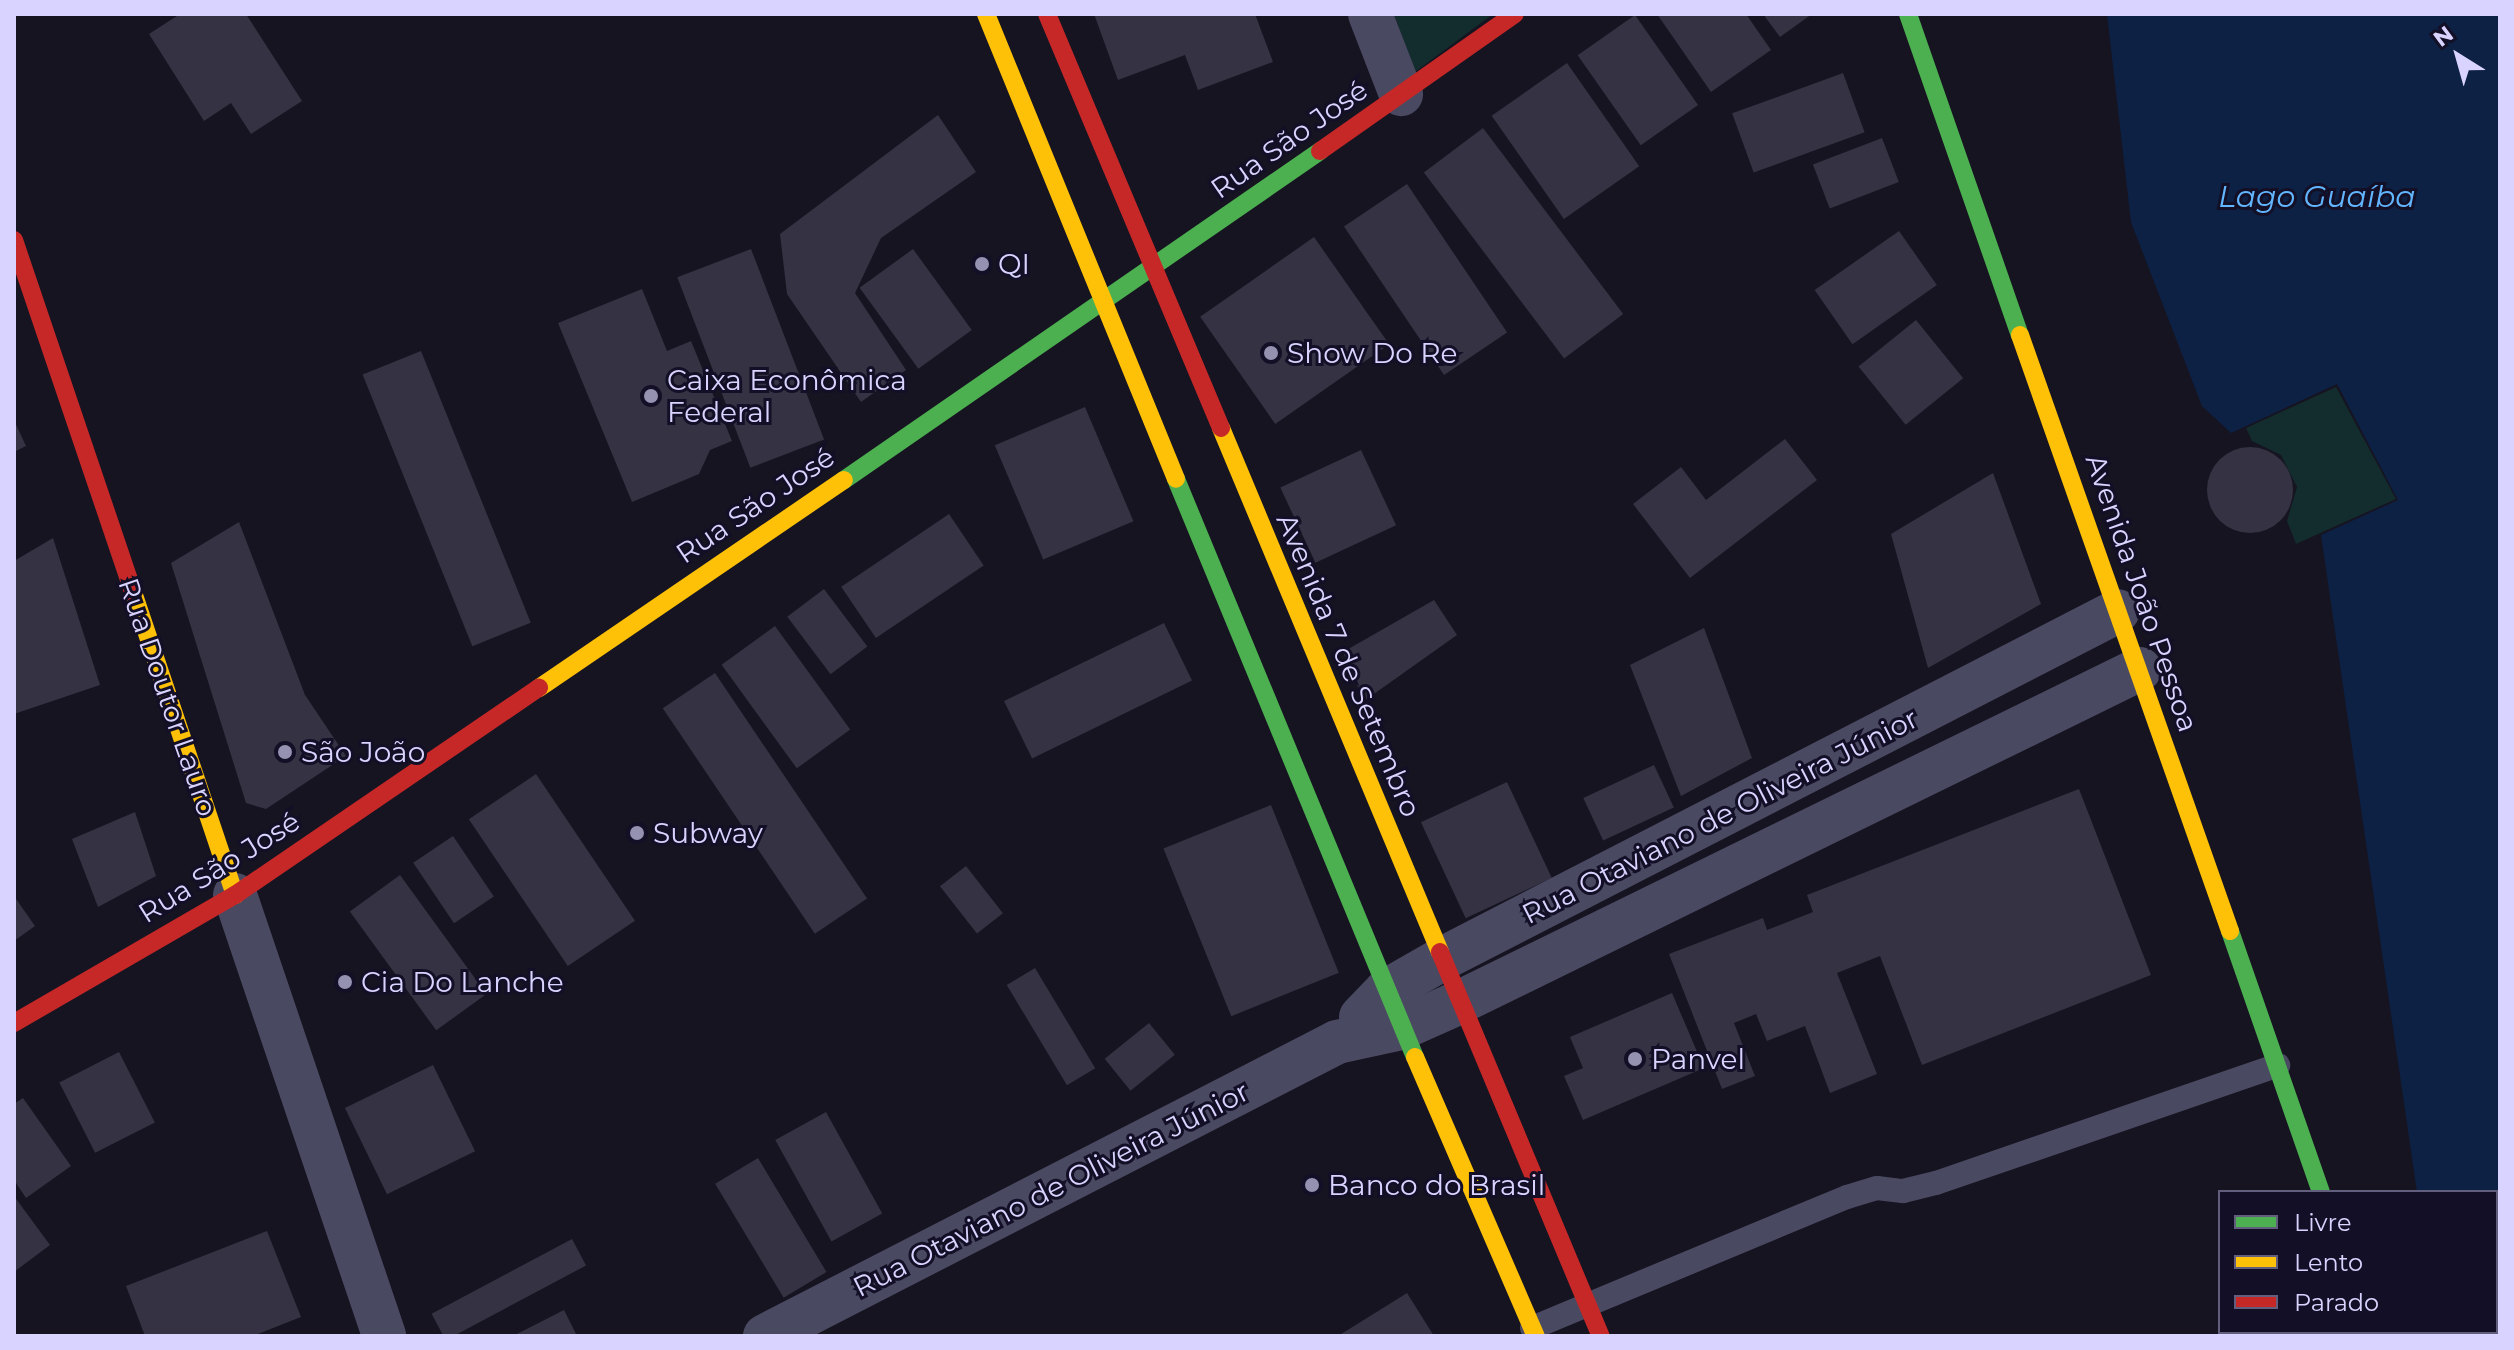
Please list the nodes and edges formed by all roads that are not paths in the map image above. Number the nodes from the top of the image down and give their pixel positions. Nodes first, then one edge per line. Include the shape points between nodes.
1 (986, 14) edge
2 (1047, 14) edge
3 (1370, 14) edge
4 (1515, 14) edge
5 (1908, 14) edge
6 (1401, 94) junction
7 (14, 240) edge
8 (1154, 268) junction
9 (1103, 300) junction
10 (2118, 611) junction
11 (2140, 669) junction
12 (1874, 737) junction
13 (1895, 789) junction
14 (1675, 840) junction
15 (1697, 886) junction
16 (235, 895) junction
17 (1442, 959) junction
18 (1460, 1002) junction
19 (1394, 1010) junction
20 (14, 1023) edge
21 (2278, 1065) junction
22 (2320, 1190) edge
23 (1589, 1307) junction
24 (1534, 1332) edge
25 (384, 1336) edge
26 (765, 1336) edge
27 (1601, 1336) edge

1 - 9 street
2 - 8 street, Avenida 7 de Setembro
3 - 6 street
4 - 6 street, Rua São José
5 - 10 street, Avenida João Pessoa
6 - 8 street, Rua São José
7 - 16 street, Rua Doutor Lauro
8 - 9 street, Rua São José
8 - 17 street, Avenida 7 de Setembro via 1306,652
9 - 16 street, Rua São José
9 - 19 street via 1264,672
10 - 11 street, Avenida João Pessoa
10 - 12 street, Rua Otaviano de Oliveira Júnior
11 - 13 street, Rua Otaviano de Oliveira Júnior
11 - 21 street, Avenida João Pessoa
12 - 13 street
12 - 14 street, Rua Otaviano de Oliveira Júnior
13 - 15 street, Rua Otaviano de Oliveira Júnior
14 - 15 street
14 - 17 street, Rua Otaviano de Oliveira Júnior
15 - 18 street, Rua Otaviano de Oliveira Júnior
16 - 20 street, Rua São José
16 - 25 street, Rua Doutor Lauro
17 - 18 street, Avenida 7 de Setembro
17 - 19 street, Rua Otaviano de Oliveira Júnior
18 - 19 street, Rua Otaviano de Oliveira Júnior
18 - 23 street, Avenida 7 de Setembro
19 - 24 street
19 - 26 street, Rua Otaviano de Oliveira Júnior
21 - 22 street, Avenida João Pessoa
21 - 23 lane via 1936,1183 1903,1191 1877,1188 1847,1197
23 - 24 lane
23 - 27 street, Avenida 7 de Setembro

